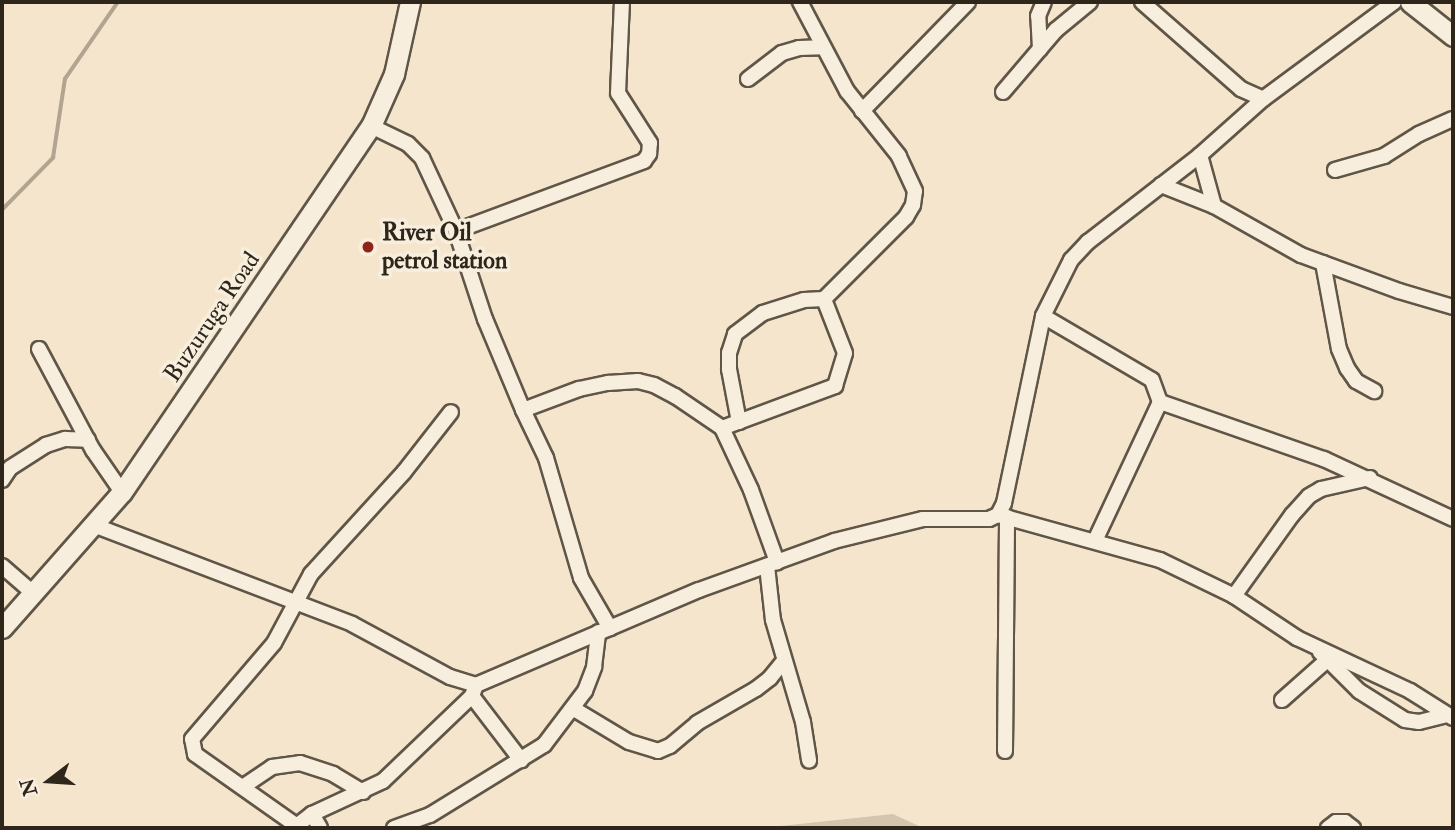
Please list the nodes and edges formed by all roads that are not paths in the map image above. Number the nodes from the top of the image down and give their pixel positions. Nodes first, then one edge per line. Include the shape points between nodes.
1 (622, 2) edge
2 (968, 2) edge
3 (1044, 2) edge
4 (1090, 2) edge
5 (1142, 2) edge
6 (1394, 2) edge
7 (1410, 2) edge
8 (407, 4) edge
9 (805, 6) edge
10 (1453, 36) edge
11 (822, 47) junction
12 (1040, 49) junction
13 (748, 79) dead end
14 (1003, 92) dead end
15 (1263, 99) junction
16 (862, 111) junction
17 (1453, 118) edge
18 (371, 125) junction
19 (1200, 155) junction
20 (1335, 170) dead end
21 (1161, 184) junction
22 (1214, 206) junction
23 (456, 231) junction
24 (1323, 263) junction
25 (824, 299) junction
26 (1453, 307) edge
27 (1043, 316) junction
28 (39, 349) dead end
29 (1374, 391) dead end
30 (1160, 402) junction
31 (523, 410) junction
32 (451, 412) dead end
33 (739, 422) junction
34 (722, 428) junction
35 (88, 440) junction
36 (1370, 478) junction
37 (2, 480) edge
38 (122, 492) junction
39 (1002, 516) junction
40 (1453, 519) edge
41 (96, 526) junction
42 (1095, 541) junction
43 (772, 564) junction
44 (2, 566) edge
45 (32, 592) junction
46 (1234, 596) junction
47 (296, 602) junction
48 (2, 628) edge
49 (604, 630) junction
50 (1314, 646) junction
51 (1327, 660) junction
52 (783, 662) junction
53 (474, 691) junction
54 (1282, 700) dead end
55 (574, 709) junction
56 (1450, 716) edge
57 (1004, 751) dead end
58 (521, 760) junction
59 (810, 761) dead end
60 (244, 786) junction
61 (363, 792) junction
62 (312, 814) junction
63 (295, 827) edge
64 (320, 828) edge
65 (394, 828) edge
66 (1328, 828) edge
67 (1353, 828) edge

1 - 23 street via 618,93 648,138 647,158 630,169
2 - 16 street
3 - 12 street via 1038,16
4 - 12 street
5 - 15 street via 1241,89
6 - 15 street
7 - 10 main road
8 - 18 main road, Buzuruga Road via 394,74
9 - 11 street
11 - 13 street via 790,49
11 - 16 street
12 - 14 street
15 - 19 street
16 - 25 street via 905,166 915,191 913,205
17 - 20 street via 1384,156
18 - 23 street via 418,152
18 - 38 main road, Buzuruga Road
19 - 21 street
19 - 22 street
21 - 22 street
21 - 27 street via 1071,260
22 - 24 street
23 - 31 street via 485,319
24 - 26 street
24 - 29 street via 1339,349 1356,381
25 - 33 street via 763,313 735,334 729,369
25 - 33 street via 845,354 835,386
27 - 30 street via 1152,380
27 - 39 street
28 - 35 street
30 - 36 street
30 - 42 street
31 - 34 street via 579,389 638,381 675,396
31 - 49 street via 546,458 581,578
32 - 47 street via 404,472 311,574
33 - 34 street
34 - 43 street via 751,490
35 - 37 street via 65,439 46,445 10,468
35 - 38 street
36 - 40 street via 1390,492
36 - 46 street via 1309,496
38 - 41 main road, Buzuruga Road
39 - 42 street
39 - 43 street via 922,519 876,528
39 - 57 street
41 - 45 main road, Buzuruga Road
41 - 47 street
42 - 46 street via 1160,560
43 - 49 street
43 - 52 street via 773,620
44 - 45 street
45 - 48 main road, Buzuruga Road
46 - 50 street
47 - 53 street via 352,624
47 - 60 street via 274,643 192,739 195,754
49 - 53 street
49 - 55 street via 594,667
50 - 51 street
50 - 56 street via 1410,691
51 - 54 street
51 - 56 street via 1359,691 1405,720
52 - 55 street via 755,689 658,751 637,745
52 - 59 street
53 - 58 street
53 - 61 street via 383,781
55 - 58 street via 544,745
58 - 65 street via 430,815
60 - 61 street via 272,767 300,763 333,774
60 - 63 street
61 - 62 street
62 - 63 street
62 - 64 street
66 - 67 street via 1336,822

